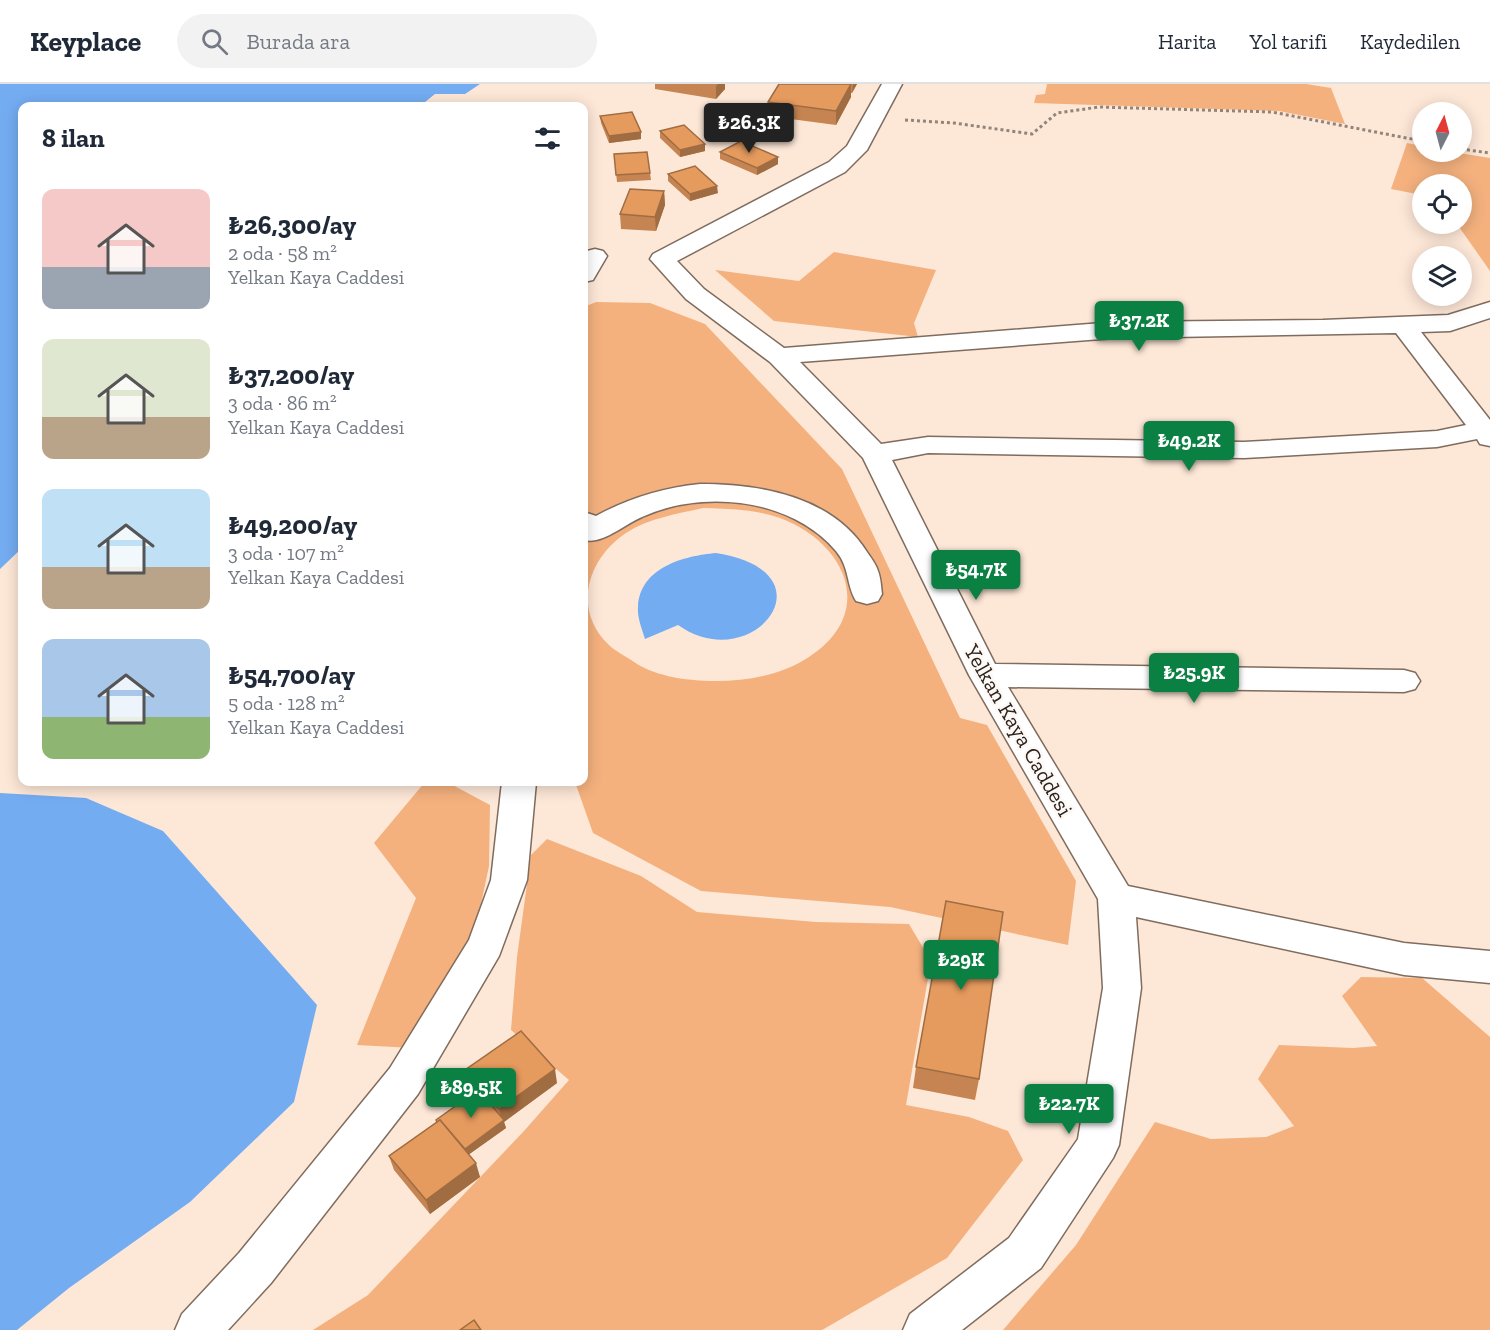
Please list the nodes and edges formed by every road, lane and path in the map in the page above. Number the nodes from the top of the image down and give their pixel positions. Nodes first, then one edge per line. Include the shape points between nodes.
1 (892, 84) edge
2 (875, 117) junction
3 (1412, 139) edge
4 (1472, 151) edge
5 (1490, 153) edge
6 (1490, 310) edge
7 (1403, 325) junction
8 (779, 356) junction
9 (1488, 432) edge
10 (875, 454) junction
11 (588, 528) edge
12 (867, 594) dead end
13 (985, 675) junction
14 (1404, 681) dead end
15 (519, 786) edge
16 (1116, 898) junction
17 (1490, 967) edge
18 (198, 1330) edge
19 (926, 1330) edge

1 - 2 street, Yelkan Kaya Caddesi
2 - 3 path via 1032,134 1058,113 1092,107 1272,112
2 - 8 street, Yelkan Kaya Caddesi via 856,150 837,167 662,259 695,294
4 - 5 path
6 - 7 street via 1450,322
7 - 8 street via 1115,330
7 - 9 street
8 - 10 street, Yelkan Kaya Caddesi
9 - 10 street via 1437,439 1244,450 928,446
10 - 13 street, Yelkan Kaya Caddesi
11 - 12 street via 590,532 641,505 674,496 716,492 744,495 784,505 823,521 846,542 863,569
13 - 14 street
13 - 16 street, Yelkan Kaya Caddesi
15 - 18 street via 509,880 486,945 404,1081 255,1268
16 - 17 street via 1404,959
16 - 19 street via 1122,988 1098,1145 1025,1253

